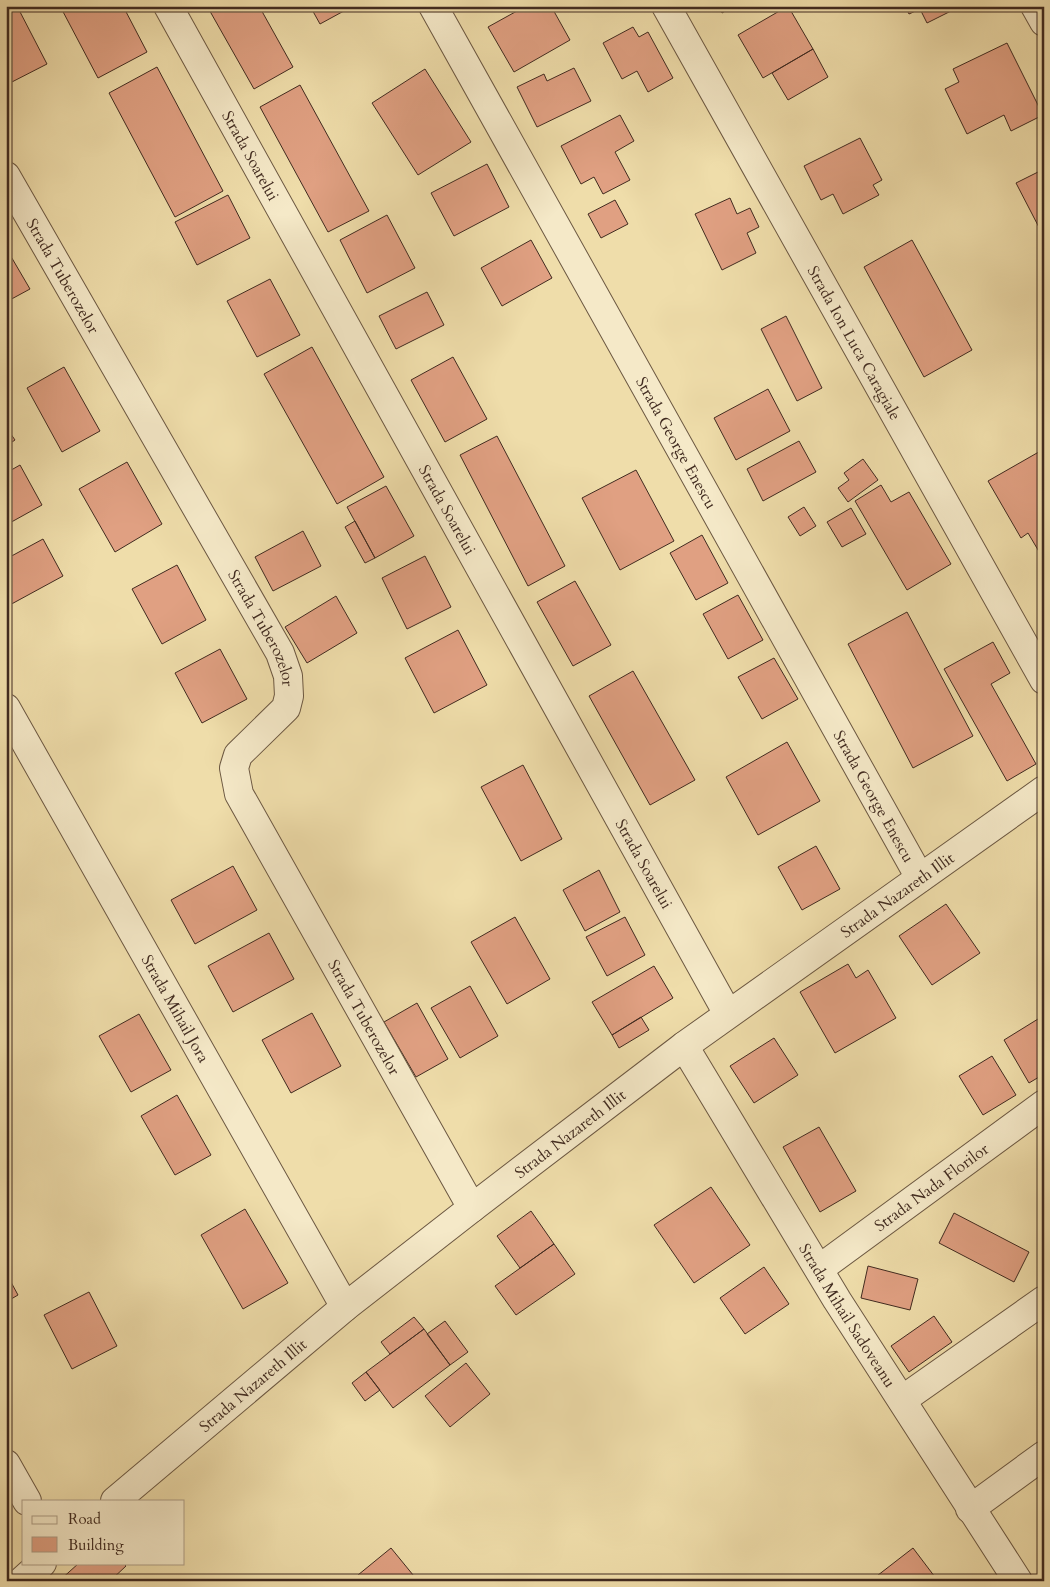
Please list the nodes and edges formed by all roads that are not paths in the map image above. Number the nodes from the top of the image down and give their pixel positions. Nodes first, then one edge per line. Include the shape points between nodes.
1 (168, 6) edge
2 (433, 6) edge
3 (666, 6) edge
4 (1035, 6) edge
5 (1044, 22) edge
6 (6, 176) edge
7 (1044, 680) edge
8 (6, 708) edge
9 (1044, 790) edge
10 (920, 878) junction
11 (728, 1014) junction
12 (684, 1046) junction
13 (1044, 1104) edge
14 (472, 1208) junction
15 (819, 1270) junction
16 (1044, 1300) edge
17 (345, 1308) junction
18 (902, 1400) junction
19 (1044, 1455) edge
20 (6, 1464) edge
21 (26, 1500) edge
22 (116, 1500) edge
23 (970, 1509) junction
24 (41, 1564) edge
25 (22, 1581) edge
26 (1018, 1581) edge

1 - 11 street, Strada Soarelui
2 - 10 street, Strada George Enescu
3 - 7 street, Strada Ion Luca Caragiale
4 - 5 street
6 - 14 street, Strada Tuberozelor via 280,653 288,676 286,708 238,755 234,768 240,794
8 - 17 street, Strada Mihail Jora
9 - 10 street, Strada Nazareth Illit
10 - 11 street, Strada Nazareth Illit
11 - 12 street, Strada Nazareth Illit
12 - 14 street, Strada Nazareth Illit
12 - 15 street, Strada Mihail Sadoveanu
13 - 15 street, Strada Nada Florilor
14 - 17 street, Strada Nazareth Illit
15 - 18 street, Strada Mihail Sadoveanu
16 - 18 street
17 - 22 street, Strada Nazareth Illit
18 - 23 street, Strada Mihail Sadoveanu
19 - 23 street
20 - 21 street
23 - 26 street, Strada Mihail Sadoveanu
24 - 25 street

